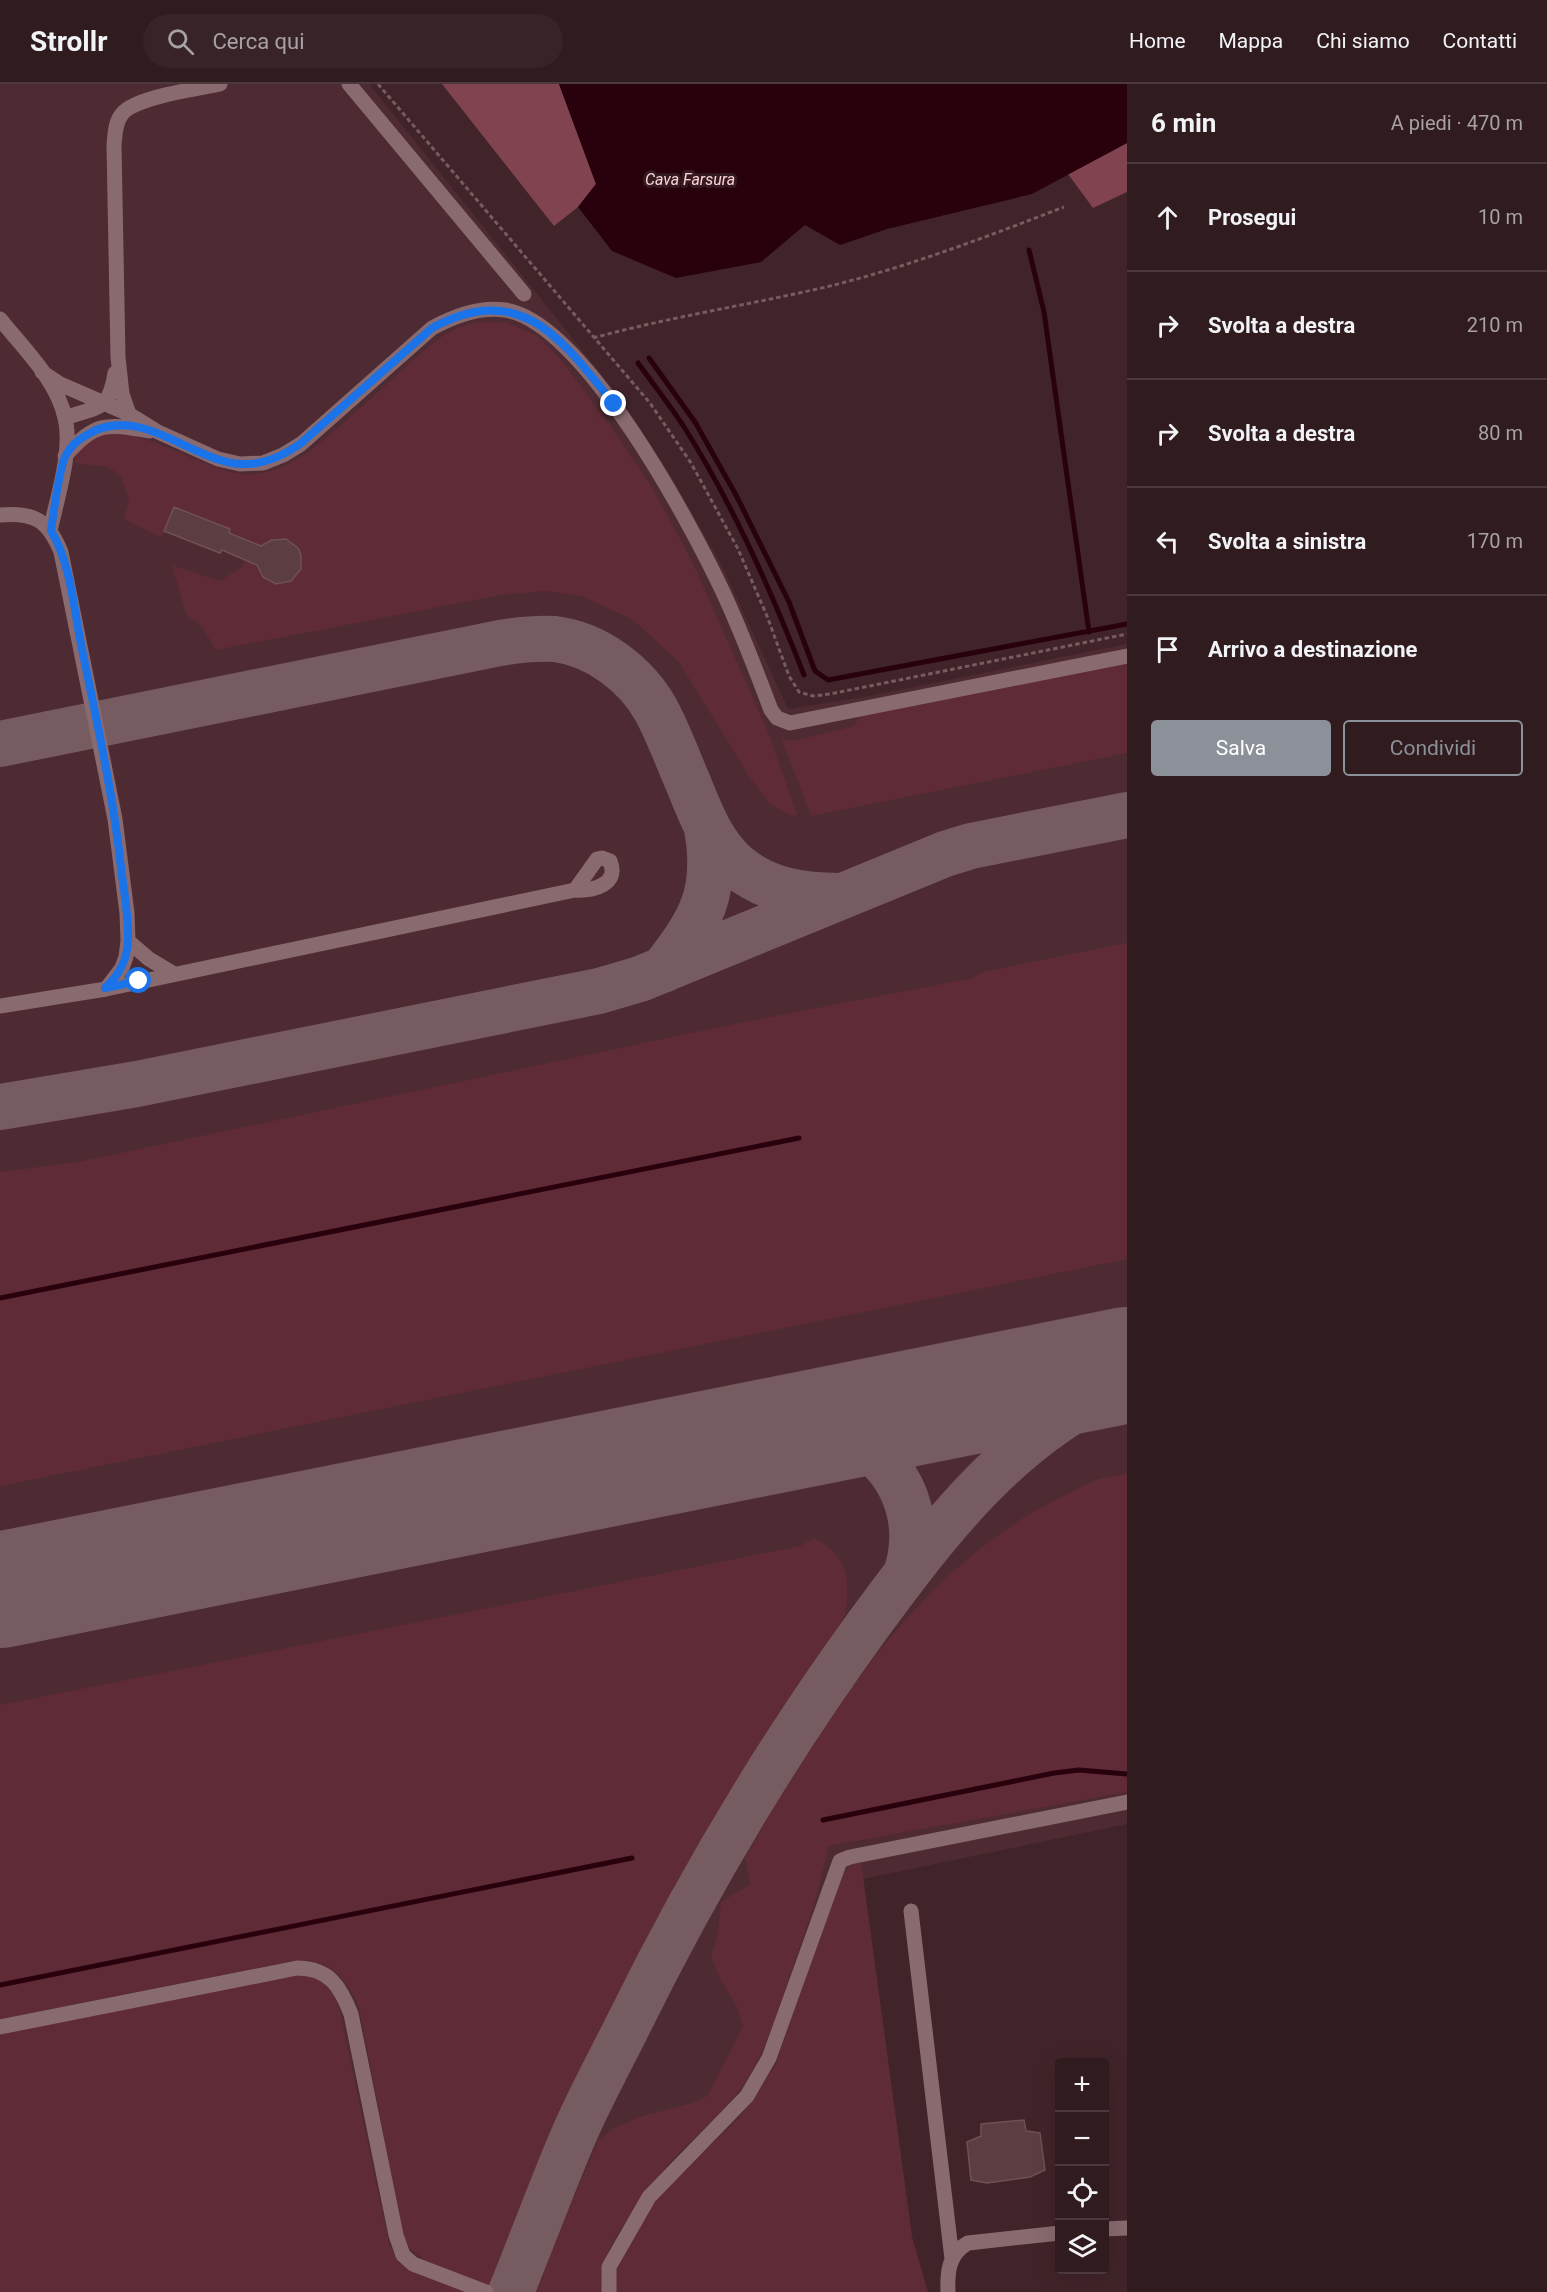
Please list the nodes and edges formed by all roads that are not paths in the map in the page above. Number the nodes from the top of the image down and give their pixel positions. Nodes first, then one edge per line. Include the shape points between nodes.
1 (220, 84) edge
2 (349, 84) edge
3 (524, 294) dead end
4 (0, 319) edge
5 (118, 357) junction
6 (42, 372) junction
7 (104, 404) junction
8 (129, 414) junction
9 (65, 418) junction
10 (96, 428) junction
11 (158, 432) junction
12 (65, 456) junction
13 (0, 515) edge
14 (51, 531) junction
15 (1127, 656) edge
16 (575, 890) dead end
17 (128, 941) junction
18 (174, 974) junction
19 (105, 988) junction
20 (0, 1006) edge
21 (1127, 1802) edge
22 (911, 1911) dead end
23 (0, 2027) edge
24 (1127, 2228) edge
25 (1109, 2229) edge
26 (1055, 2233) edge
27 (952, 2259) junction
28 (486, 2292) edge
29 (609, 2292) edge
30 (948, 2292) edge

1 - 5 street via 142,101 129,107 116,126
2 - 3 street
4 - 6 street
5 - 7 street via 112,392
5 - 8 street via 122,394
6 - 7 street
6 - 9 street via 54,389
7 - 8 street
7 - 9 street
8 - 11 street
9 - 10 street
9 - 12 street
10 - 11 street via 121,425
10 - 12 street
11 - 15 street via 218,459 240,464 263,463 300,444 432,328 454,316 485,309 507,310 555,336 614,404 645,450 723,591 777,718 790,723
12 - 14 street
13 - 14 street via 23,514 44,523
14 - 17 street via 65,566 115,819
16 - 18 street
17 - 18 street
17 - 19 street via 122,968
18 - 19 street
19 - 20 street
21 - 29 street via 840,1862 769,2058 747,2096 649,2197 609,2267
22 - 27 street
23 - 28 street via 297,1968 313,1968 323,1973 343,1993 351,2014 403,2255 412,2264
24 - 25 street
26 - 27 street via 968,2243
27 - 30 street

